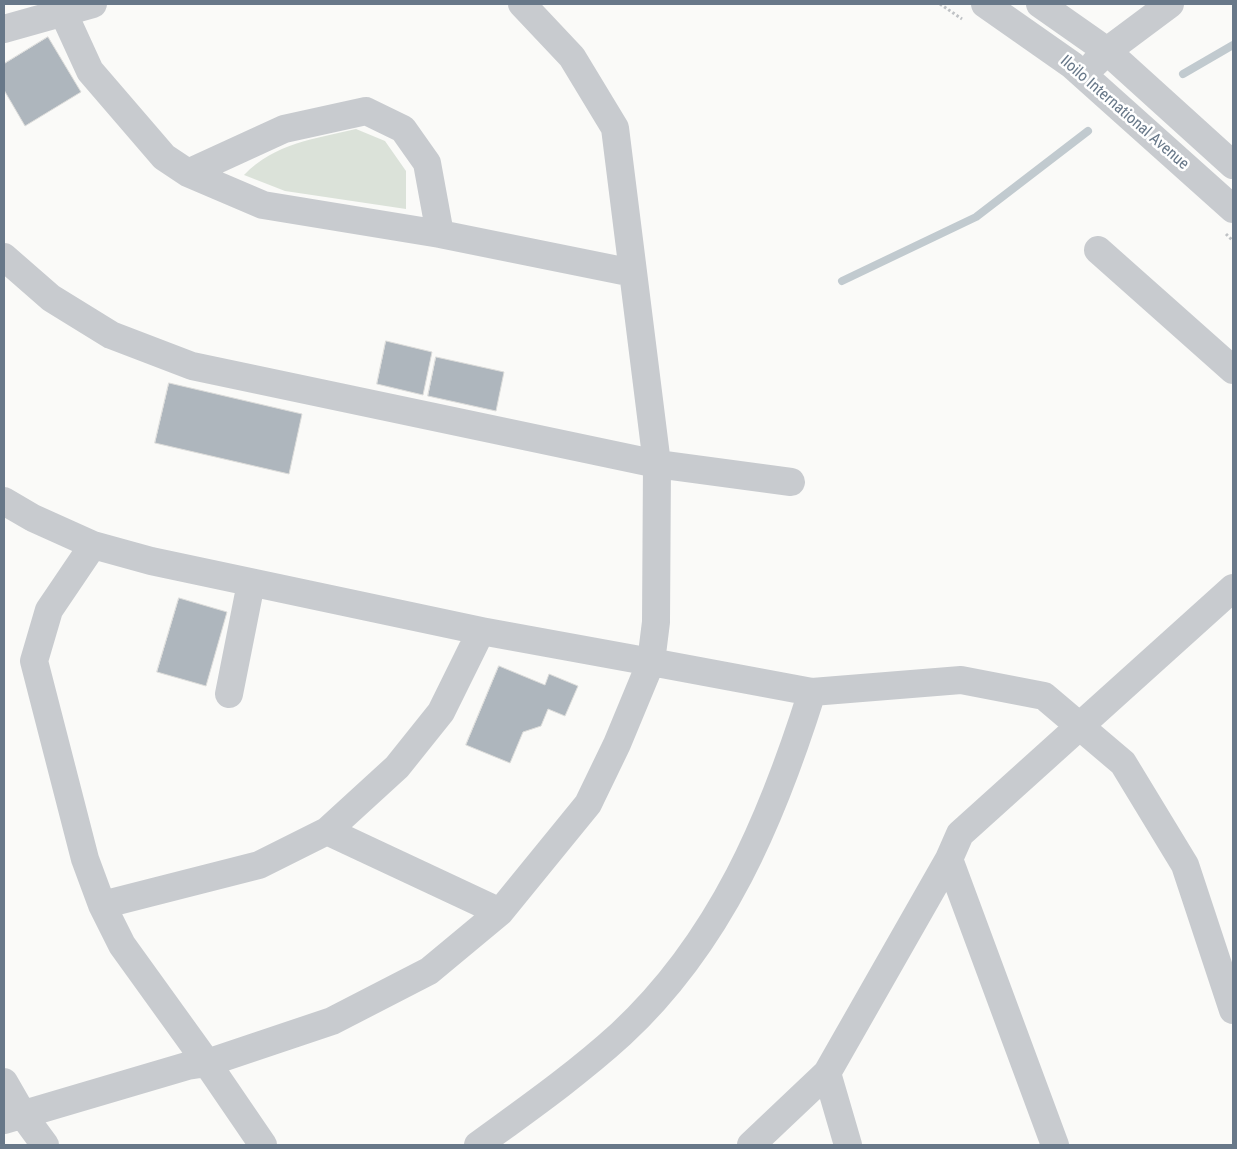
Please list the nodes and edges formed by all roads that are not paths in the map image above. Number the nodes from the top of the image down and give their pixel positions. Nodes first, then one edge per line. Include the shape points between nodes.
1 (93, 4) edge
2 (522, 4) edge
3 (985, 4) edge
4 (1040, 4) edge
5 (1170, 4) edge
6 (63, 12) junction
7 (4, 29) edge
8 (1107, 51) junction
9 (1084, 75) junction
10 (1233, 165) edge
11 (188, 173) junction
12 (1233, 209) edge
13 (440, 234) junction
14 (1098, 250) dead end
15 (4, 257) edge
16 (633, 274) junction
17 (1233, 370) edge
18 (657, 464) junction
19 (791, 482) dead end
20 (4, 501) edge
21 (93, 545) junction
22 (251, 583) junction
23 (1233, 588) edge
24 (481, 631) junction
25 (651, 662) junction
26 (812, 692) junction
27 (229, 694) dead end
28 (1081, 725) junction
29 (327, 831) junction
30 (949, 859) junction
31 (102, 905) junction
32 (500, 912) junction
33 (1233, 1010) edge
34 (207, 1063) junction
35 (827, 1073) junction
36 (4, 1082) edge
37 (13, 1117) edge
38 (45, 1145) edge
39 (263, 1145) edge
40 (478, 1145) edge
41 (751, 1145) edge
42 (848, 1145) edge
43 (1055, 1145) edge

1 - 6 street
2 - 16 street via 572,57 615,128
3 - 9 street, Iloilo International Avenue
4 - 8 street, Iloilo International Avenue
5 - 8 street
6 - 7 street
6 - 11 street via 90,72 164,157
8 - 9 street
8 - 10 street, Iloilo International Avenue
9 - 12 street, Iloilo International Avenue
11 - 13 street via 264,205
11 - 13 street via 284,130 366,112 403,128 427,163
13 - 16 street
14 - 17 street
15 - 18 street via 51,298 111,336 192,366
16 - 18 street
18 - 19 street
18 - 25 street via 656,622
20 - 21 street
21 - 22 street
21 - 31 street via 49,610 34,661 85,859
22 - 24 street
22 - 27 street
23 - 28 street
24 - 25 street
24 - 29 street via 441,712 396,767
25 - 26 street
25 - 32 street via 588,804
26 - 28 street via 961,680 1044,696
26 - 40 street via 788,768 752,853 717,916 670,982 621,1034 561,1084
28 - 30 street via 960,834
28 - 33 street via 1123,762 1185,865
29 - 31 street via 259,865
29 - 32 street
30 - 35 street
30 - 43 street
31 - 34 street via 122,945
32 - 34 street via 421,976 332,1021
34 - 37 street
34 - 39 street
35 - 41 street
35 - 42 street
36 - 37 street
37 - 38 street

